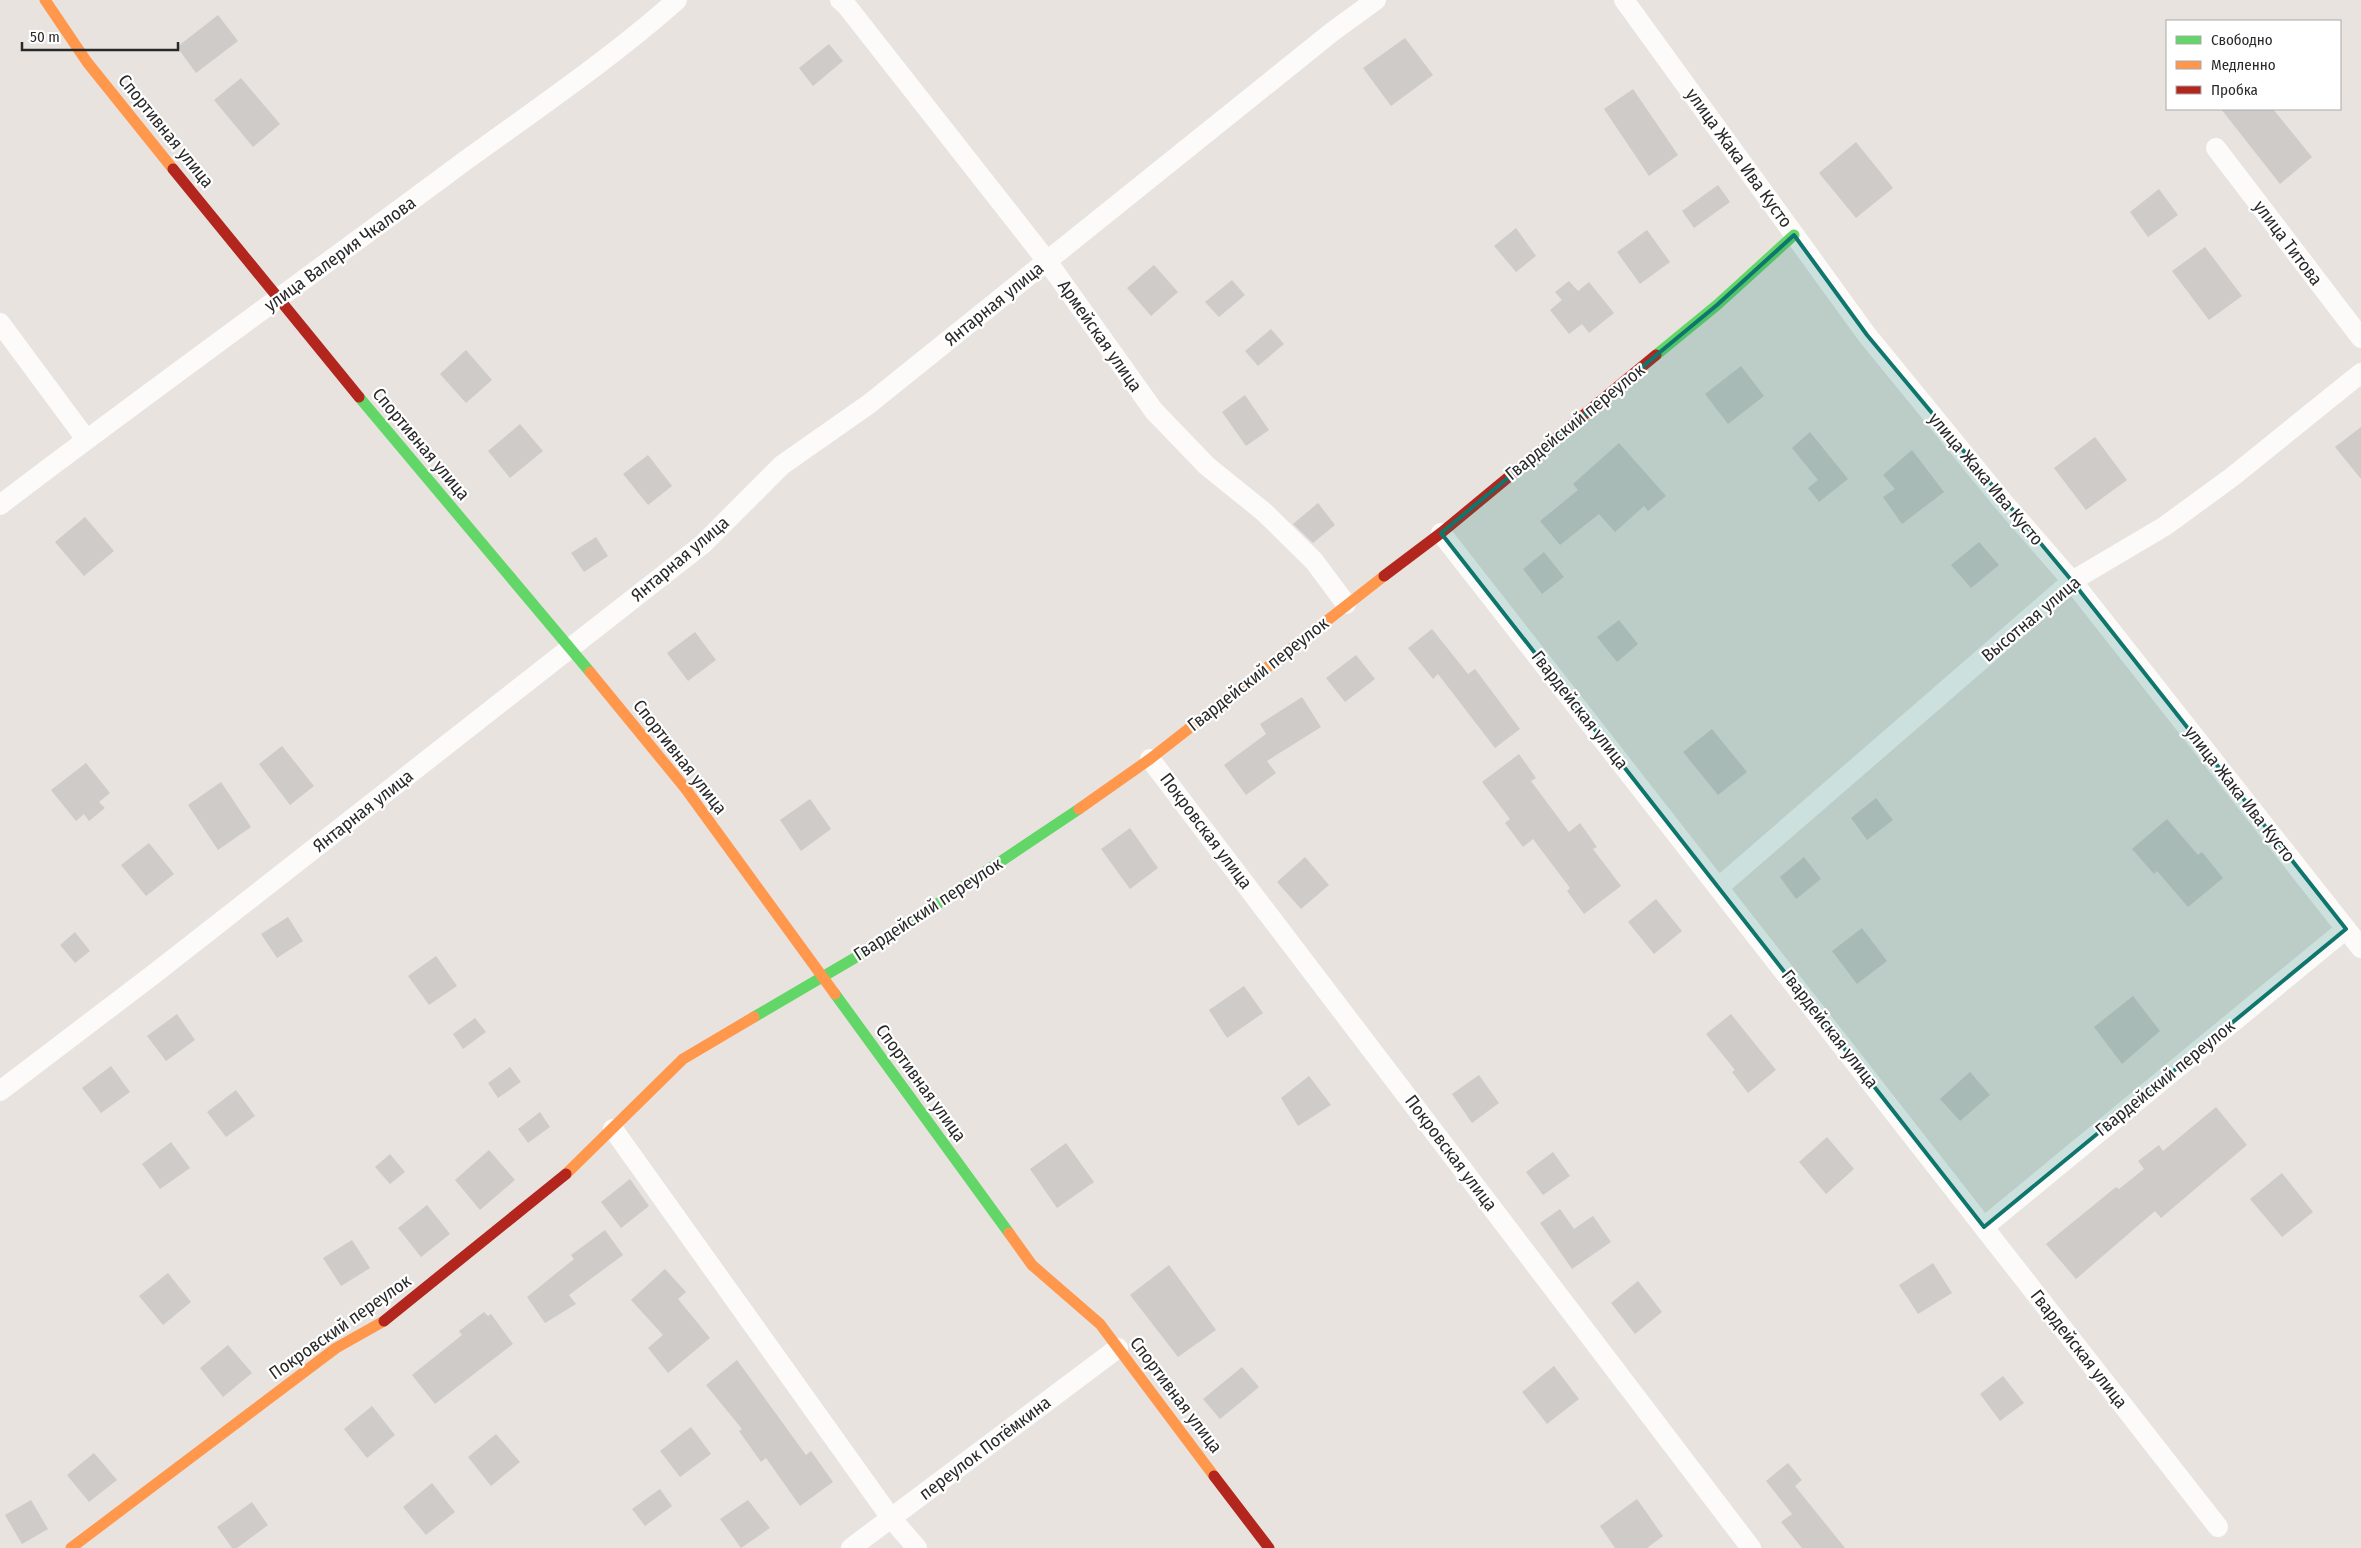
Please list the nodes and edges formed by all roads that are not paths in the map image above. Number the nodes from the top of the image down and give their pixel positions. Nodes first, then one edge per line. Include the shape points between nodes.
1 (44, 0) edge
2 (678, 0) edge
3 (840, 0) edge
4 (1376, 0) edge
5 (1624, 0) edge
6 (2216, 148) dead end
7 (1794, 235) junction
8 (1047, 261) junction
9 (279, 298) junction
10 (0, 323) edge
11 (2361, 338) edge
12 (2361, 373) edge
13 (86, 439) junction
14 (0, 505) edge
15 (1441, 533) junction
16 (2072, 581) junction
17 (1346, 604) junction
18 (571, 649) junction
19 (1150, 759) junction
20 (1719, 887) junction
21 (2346, 929) junction
22 (2361, 948) edge
23 (822, 977) junction
24 (683, 1059) joint
25 (0, 1091) edge
26 (613, 1129) junction
27 (1984, 1227) junction
28 (1118, 1348) junction
29 (891, 1518) junction
30 (2218, 1527) dead end
31 (71, 1548) edge
32 (851, 1548) edge
33 (916, 1548) edge
34 (1269, 1548) edge
35 (1751, 1548) edge

1 - 9 street, Спортивная улица via 87,62
2 - 9 street, улица Валерия Чкалова via 626,43
3 - 8 street, Армейская улица
4 - 8 street, Янтарная улица
5 - 7 street, улица Жака Ива Кусто
6 - 11 street, улица Титова
7 - 15 street, Гвардейский переулок via 1717,305
7 - 16 street, улица Жака Ива Кусто via 1866,335
8 - 17 street, Армейская улица via 1154,411 1207,466 1264,512 1314,561
8 - 18 street, Янтарная улица via 869,404 782,465 704,544
9 - 13 street, улица Валерия Чкалова
9 - 18 street, Спортивная улица
10 - 13 street
12 - 16 street, Высотная улица via 2232,477 2165,526
13 - 14 street, улица Валерия Чкалова
15 - 17 street, Гвардейский переулок
15 - 20 street, Гвардейская улица
16 - 20 street, Высотная улица
16 - 21 street, улица Жака Ива Кусто
17 - 19 street, Гвардейский переулок
18 - 23 street, Спортивная улица via 684,788
18 - 25 street, Янтарная улица
19 - 23 street, Гвардейский переулок via 870,949
19 - 35 street, Покровская улица
20 - 27 street, Гвардейская улица
21 - 22 street, улица Жака Ива Кусто
21 - 27 street, Гвардейский переулок
23 - 24 street, Гвардейский переулок
23 - 28 street, Спортивная улица via 1032,1265 1100,1324
24 - 26 street, Покровский переулок
26 - 29 street
26 - 31 street, Покровский переулок via 574,1168 388,1319 336,1348
27 - 30 street, Гвардейская улица
28 - 29 street, переулок Потёмкина
28 - 34 street, Спортивная улица
29 - 32 street, переулок Потёмкина
29 - 33 street

